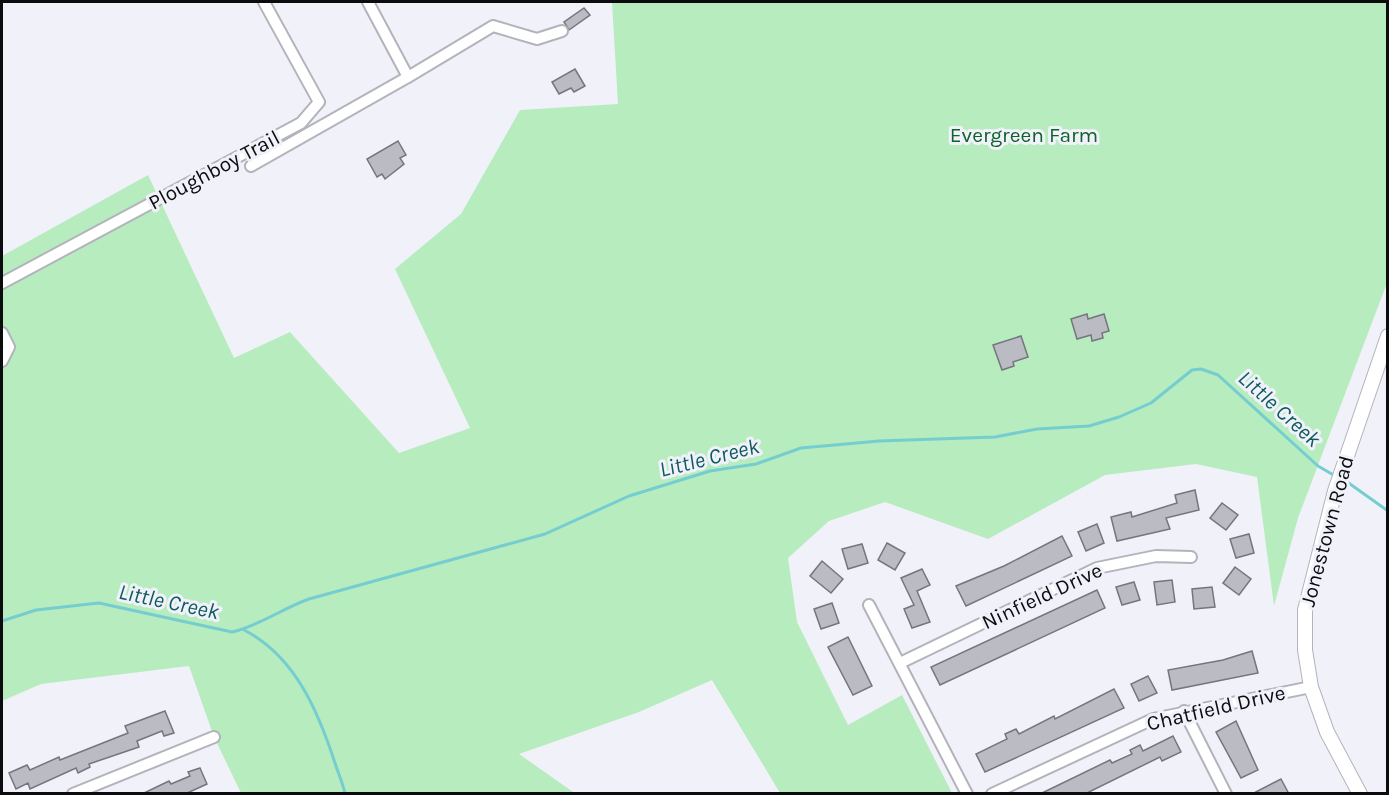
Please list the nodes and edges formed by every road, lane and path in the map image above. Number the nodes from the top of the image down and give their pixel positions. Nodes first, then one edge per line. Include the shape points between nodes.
1 (264, 2) edge
2 (368, 2) edge
3 (562, 31) dead end
4 (408, 77) junction
5 (251, 166) dead end
6 (2, 283) edge
7 (2, 333) edge
8 (1388, 336) edge
9 (2, 361) edge
10 (1191, 557) dead end
11 (869, 605) dead end
12 (900, 663) junction
13 (1311, 687) junction
14 (1184, 711) junction
15 (214, 737) dead end
16 (73, 794) edge
17 (967, 794) edge
18 (992, 794) edge
19 (1226, 794) edge
20 (1360, 794) edge

1 - 6 street, Ploughboy Trail via 319,102 309,116 245,155
2 - 4 street
3 - 4 street via 537,39 493,26
4 - 5 street
7 - 9 street via 9,351
8 - 13 main road, Jonestown Road via 1335,491 1305,610 1305,650
10 - 12 street, Ninfield Drive via 1156,556 1097,568
11 - 12 street
12 - 17 street
13 - 14 street, Chatfield Drive
13 - 20 main road, Jonestown Road via 1327,732
14 - 18 street, Chatfield Drive via 1153,719
14 - 19 street
15 - 16 street

